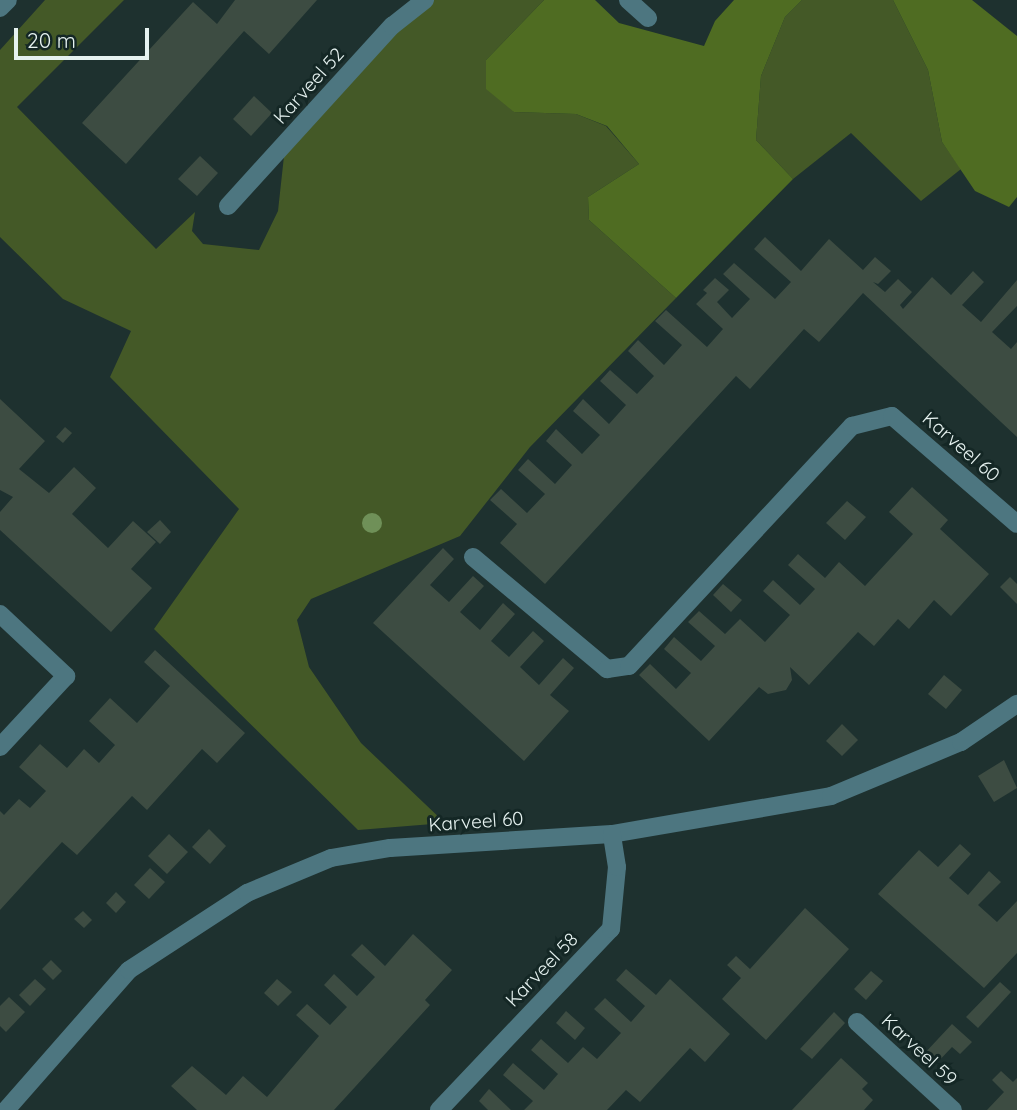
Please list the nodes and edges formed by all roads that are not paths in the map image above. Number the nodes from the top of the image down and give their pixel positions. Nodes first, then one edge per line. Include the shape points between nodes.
1 (8, 0) edge
2 (425, 0) edge
3 (628, 0) edge
4 (0, 8) edge
5 (648, 19) dead end
6 (228, 206) dead end
7 (1017, 524) edge
8 (473, 557) dead end
9 (0, 614) edge
10 (1017, 704) edge
11 (0, 747) edge
12 (612, 834) junction
13 (857, 1021) dead end
14 (6, 1110) edge
15 (439, 1110) edge
16 (953, 1110) edge

1 - 4 street
2 - 6 street, Karveel 52 via 391,26
3 - 5 street
7 - 8 street, Karveel 60 via 892,416 852,426 629,666 607,669
9 - 11 street via 66,676
10 - 12 street, Karveel 60 via 961,742 831,796
12 - 14 street, Karveel 60 via 390,848 331,858 247,894 129,970
12 - 15 street, Karveel 58 via 617,867 611,929
13 - 16 street, Karveel 59

